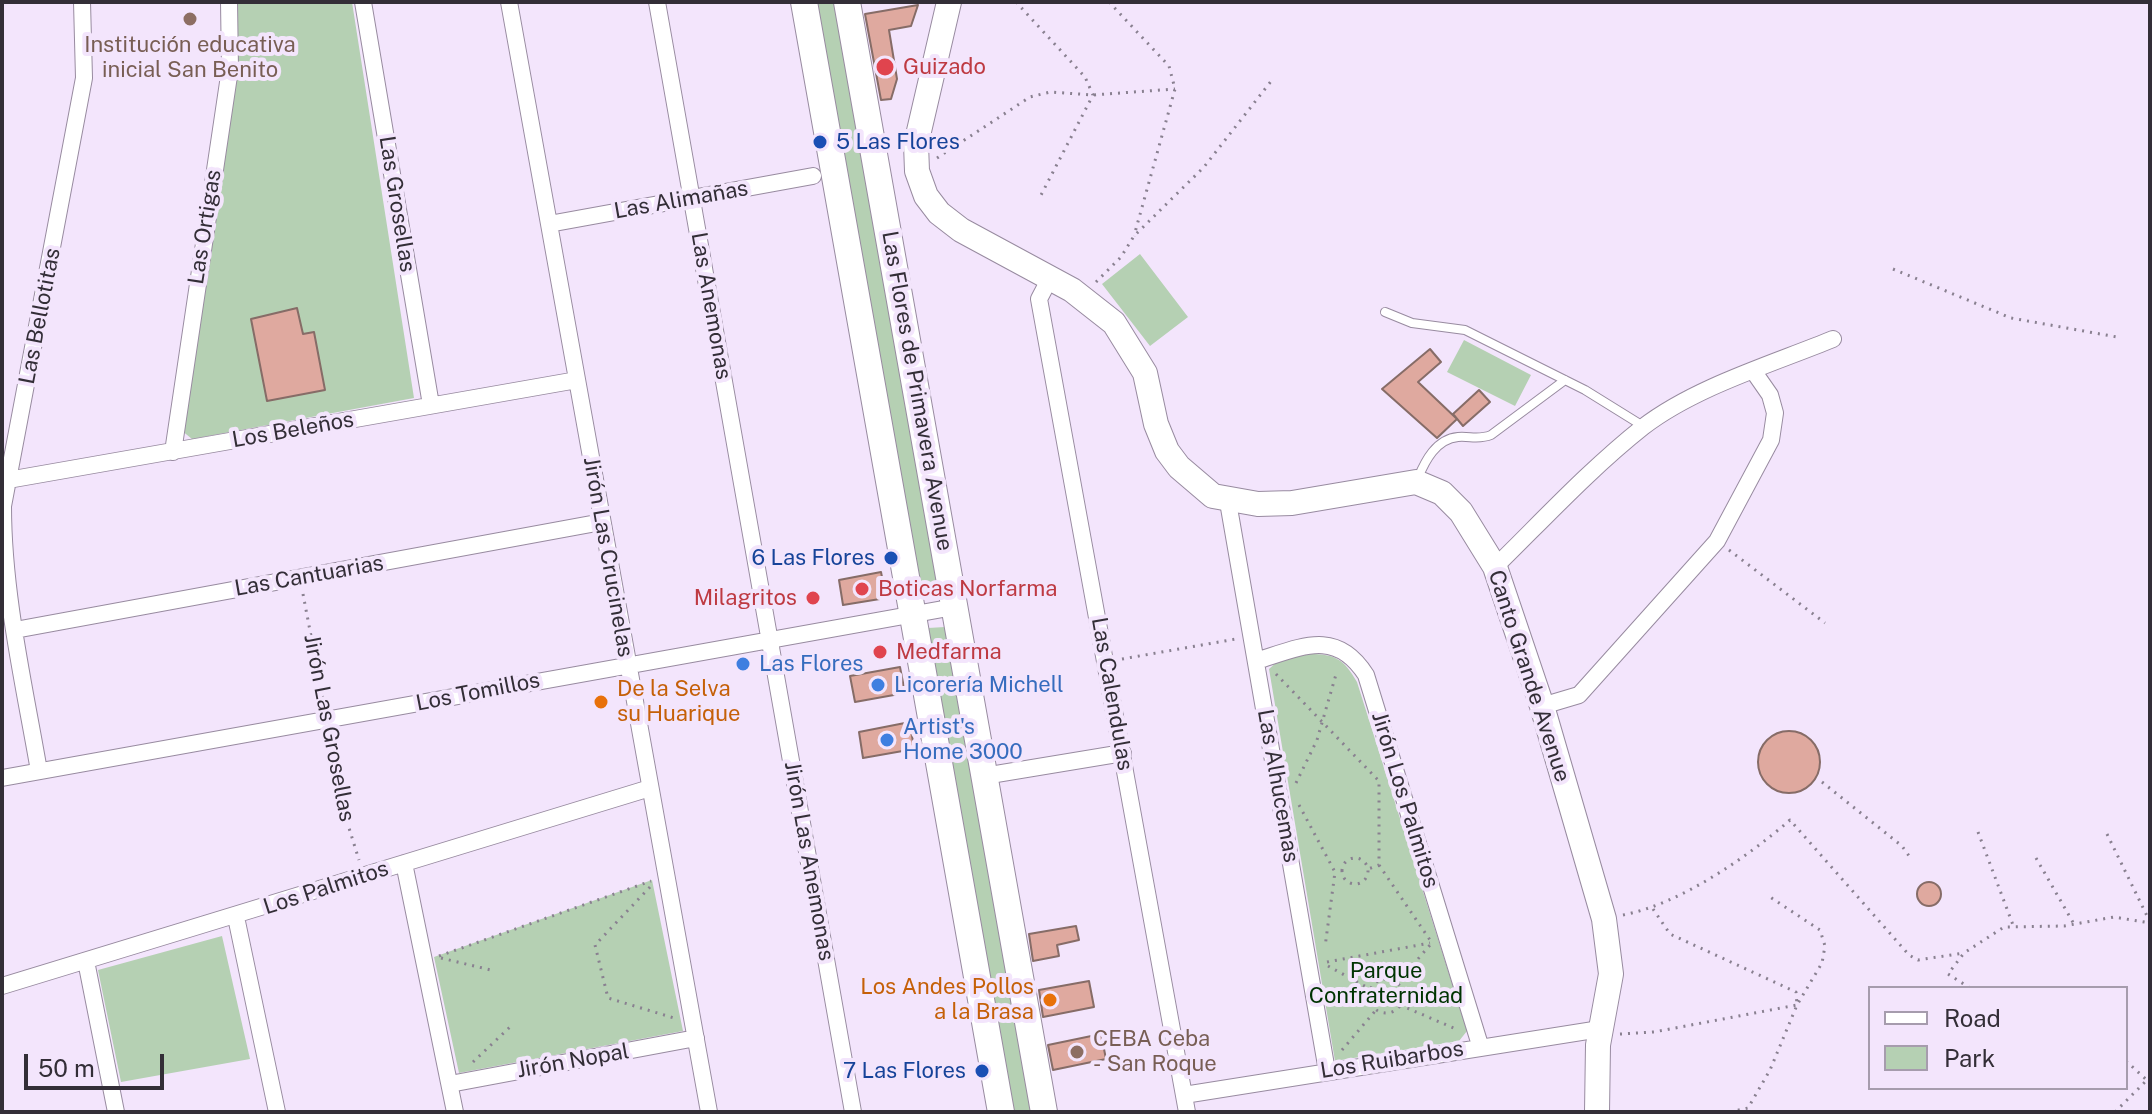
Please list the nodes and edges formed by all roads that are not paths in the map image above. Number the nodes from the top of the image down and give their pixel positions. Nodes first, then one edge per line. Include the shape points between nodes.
1 (82, 2) edge
2 (229, 2) edge
3 (363, 2) edge
4 (509, 2) edge
5 (657, 2) edge
6 (804, 2) edge
7 (847, 2) edge
8 (949, 2) edge
9 (813, 176) dead end
10 (692, 197) junction
11 (549, 224) junction
12 (1050, 278) junction
13 (1385, 312) dead end
14 (1833, 339) dead end
15 (1754, 372) junction
16 (577, 380) junction
17 (1565, 380) junction
18 (431, 405) junction
19 (1644, 426) junction
20 (173, 452) junction
21 (8, 480) junction
22 (1416, 482) junction
23 (1228, 502) junction
24 (602, 522) junction
25 (1495, 567) junction
26 (954, 607) junction
27 (765, 610) joint
28 (911, 614) junction
29 (15, 630) junction
30 (770, 638) junction
31 (627, 663) junction
32 (1263, 665) junction
33 (1542, 706) junction
34 (1123, 753) junction
35 (39, 771) junction
36 (984, 776) junction
37 (2, 778) edge
38 (650, 788) junction
39 (404, 863) junction
40 (236, 917) junction
41 (86, 961) junction
42 (2, 986) edge
43 (1600, 1029) junction
44 (696, 1038) junction
45 (1480, 1045) junction
46 (1327, 1071) junction
47 (450, 1084) junction
48 (1185, 1104) edge
49 (116, 1112) edge
50 (277, 1112) edge
51 (455, 1112) edge
52 (709, 1112) edge
53 (853, 1112) edge
54 (1001, 1112) edge
55 (1044, 1112) edge
56 (1597, 1112) edge

1 - 21 street, Las Bellotitas via 84,78
2 - 20 street, Las Ortigas via 230,69
3 - 18 street, Las Grosellas
4 - 11 street, Jirón Las Crucinelas
5 - 10 street, Las Anemonas
6 - 28 main road, Las Flores de Primavera Avenue
7 - 26 main road, Las Flores de Primavera Avenue
8 - 12 street via 916,144 917,171 926,196 950,222 983,245
9 - 10 street, Las Alimañas
10 - 11 street, Las Alimañas
10 - 27 street, Las Anemonas
11 - 16 street, Jirón Las Crucinelas
12 - 23 street via 1114,323 1145,373 1167,451 1197,485
12 - 34 street, Las Calendulas via 1039,299
13 - 17 lane via 1412,323 1465,330
14 - 15 street
15 - 19 street via 1702,392
15 - 33 street via 1773,404 1771,440 1717,541 1579,695
16 - 18 street, Los Beleños
16 - 24 street, Jirón Las Crucinelas
17 - 19 lane
17 - 22 lane via 1491,435 1448,440 1428,455
18 - 20 street, Los Beleños
19 - 25 street
20 - 21 street, Los Beleños
21 - 29 street, Las Bellotitas via 3,534
22 - 23 street via 1292,503
22 - 25 street, Canto Grande Avenue via 1442,493 1461,512
23 - 32 street, Las Alhucemas via 1252,636
24 - 29 street, Las Cantuarias
24 - 31 street, Jirón Las Crucinelas
25 - 33 street, Canto Grande Avenue
26 - 28 street, Los Tomillos
26 - 36 main road, Las Flores de Primavera Avenue
27 - 30 street, Jirón Las Anemonas
28 - 30 street, Los Tomillos
28 - 54 main road, Las Flores de Primavera Avenue
29 - 35 street, Las Bellotitas
30 - 31 street, Los Tomillos
30 - 53 street, Jirón Las Anemonas
31 - 35 street, Los Tomillos
31 - 38 street, Jirón Las Crucinelas
32 - 45 street, Jirón Los Palmitos via 1299,647 1332,644 1353,655 1366,675
32 - 46 street, Las Alhucemas
33 - 43 street, Canto Grande Avenue via 1604,919 1611,974
34 - 36 street
34 - 48 street, Las Calendulas
35 - 37 street, Los Tomillos
36 - 55 main road, Las Flores de Primavera Avenue
38 - 39 street, Los Palmitos
38 - 44 street, Jirón Las Crucinelas
39 - 40 street, Los Palmitos
39 - 47 street
40 - 41 street, Los Palmitos
40 - 50 street
41 - 42 street, Los Palmitos
41 - 49 street
43 - 45 street, Los Ruibarbos
43 - 56 street, Canto Grande Avenue
44 - 47 street, Jirón Nopal
44 - 52 street, Jirón Las Crucinelas
45 - 46 street, Los Ruibarbos
46 - 48 street, Los Ruibarbos
47 - 51 street

